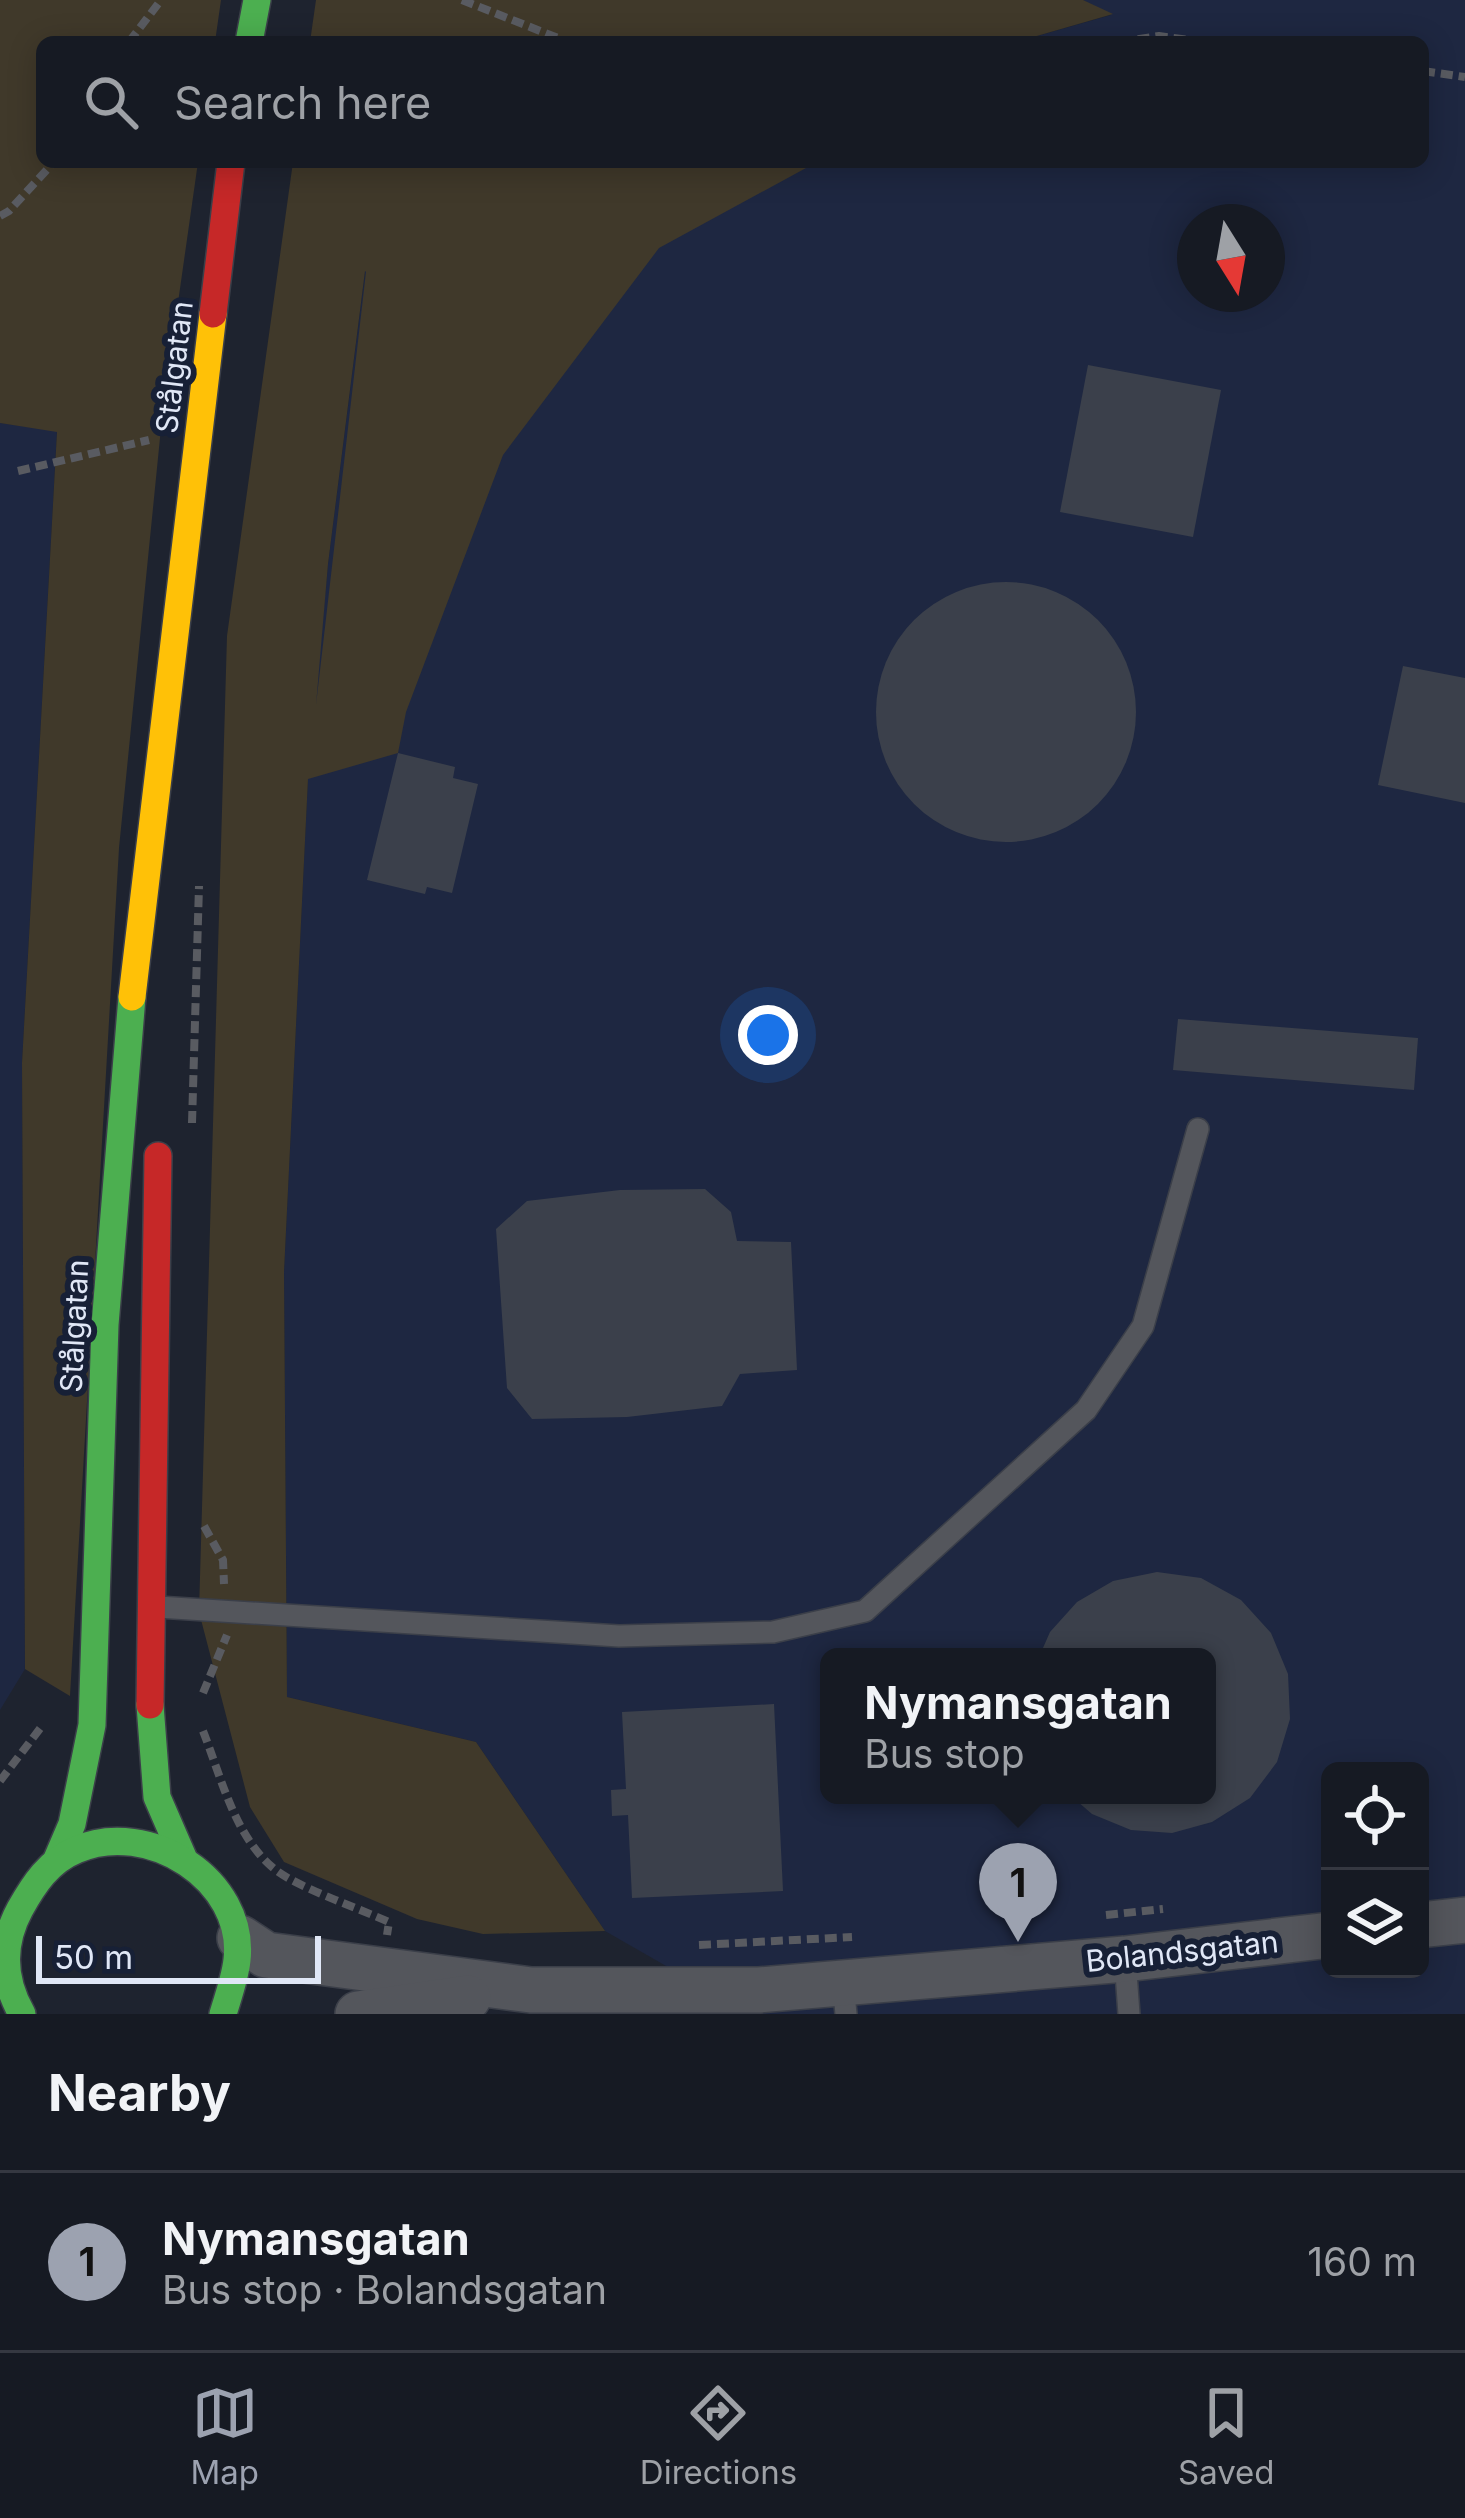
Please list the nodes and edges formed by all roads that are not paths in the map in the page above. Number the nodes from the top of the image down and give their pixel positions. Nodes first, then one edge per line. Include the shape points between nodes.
1 (256, 0) edge
2 (250, 36) edge
3 (230, 168) edge
4 (158, 794) junction
5 (160, 993) dead end
6 (1198, 1129) dead end
7 (158, 1135) dead end
8 (152, 1606) junction
9 (182, 1857) junction
10 (31, 1875) edge
11 (1465, 1920) edge
12 (1429, 1924) edge
13 (1321, 1937) edge
14 (240, 1938) junction
15 (1125, 1959) junction
16 (10, 1990) edge
17 (531, 1990) junction
18 (844, 1998) edge
19 (759, 2002) edge
20 (223, 2014) edge
21 (358, 2014) edge
22 (1129, 2014) edge

1 - 2 main road
3 - 4 main road, Stålgatan
4 - 5 main road, Stålgatan
4 - 10 main road, Stålgatan via 105,1325 92,1725 72,1824
6 - 8 lane via 1143,1326 1086,1410 865,1611 773,1632 619,1636
7 - 8 main road
8 - 9 main road via 157,1797
9 - 10 main road via 119,1840 87,1845
9 - 14 main road via 212,1882
10 - 16 main road, Stålgatan via 7,1937
11 - 12 street
13 - 15 street, Bolandsgatan
14 - 17 street, Bolandsgatan via 266,1955
14 - 20 main road
15 - 18 street, Bolandsgatan
15 - 22 lane
17 - 19 street, Bolandsgatan
17 - 21 street, Bolandsgatan
18 - 19 street, Bolandsgatan

